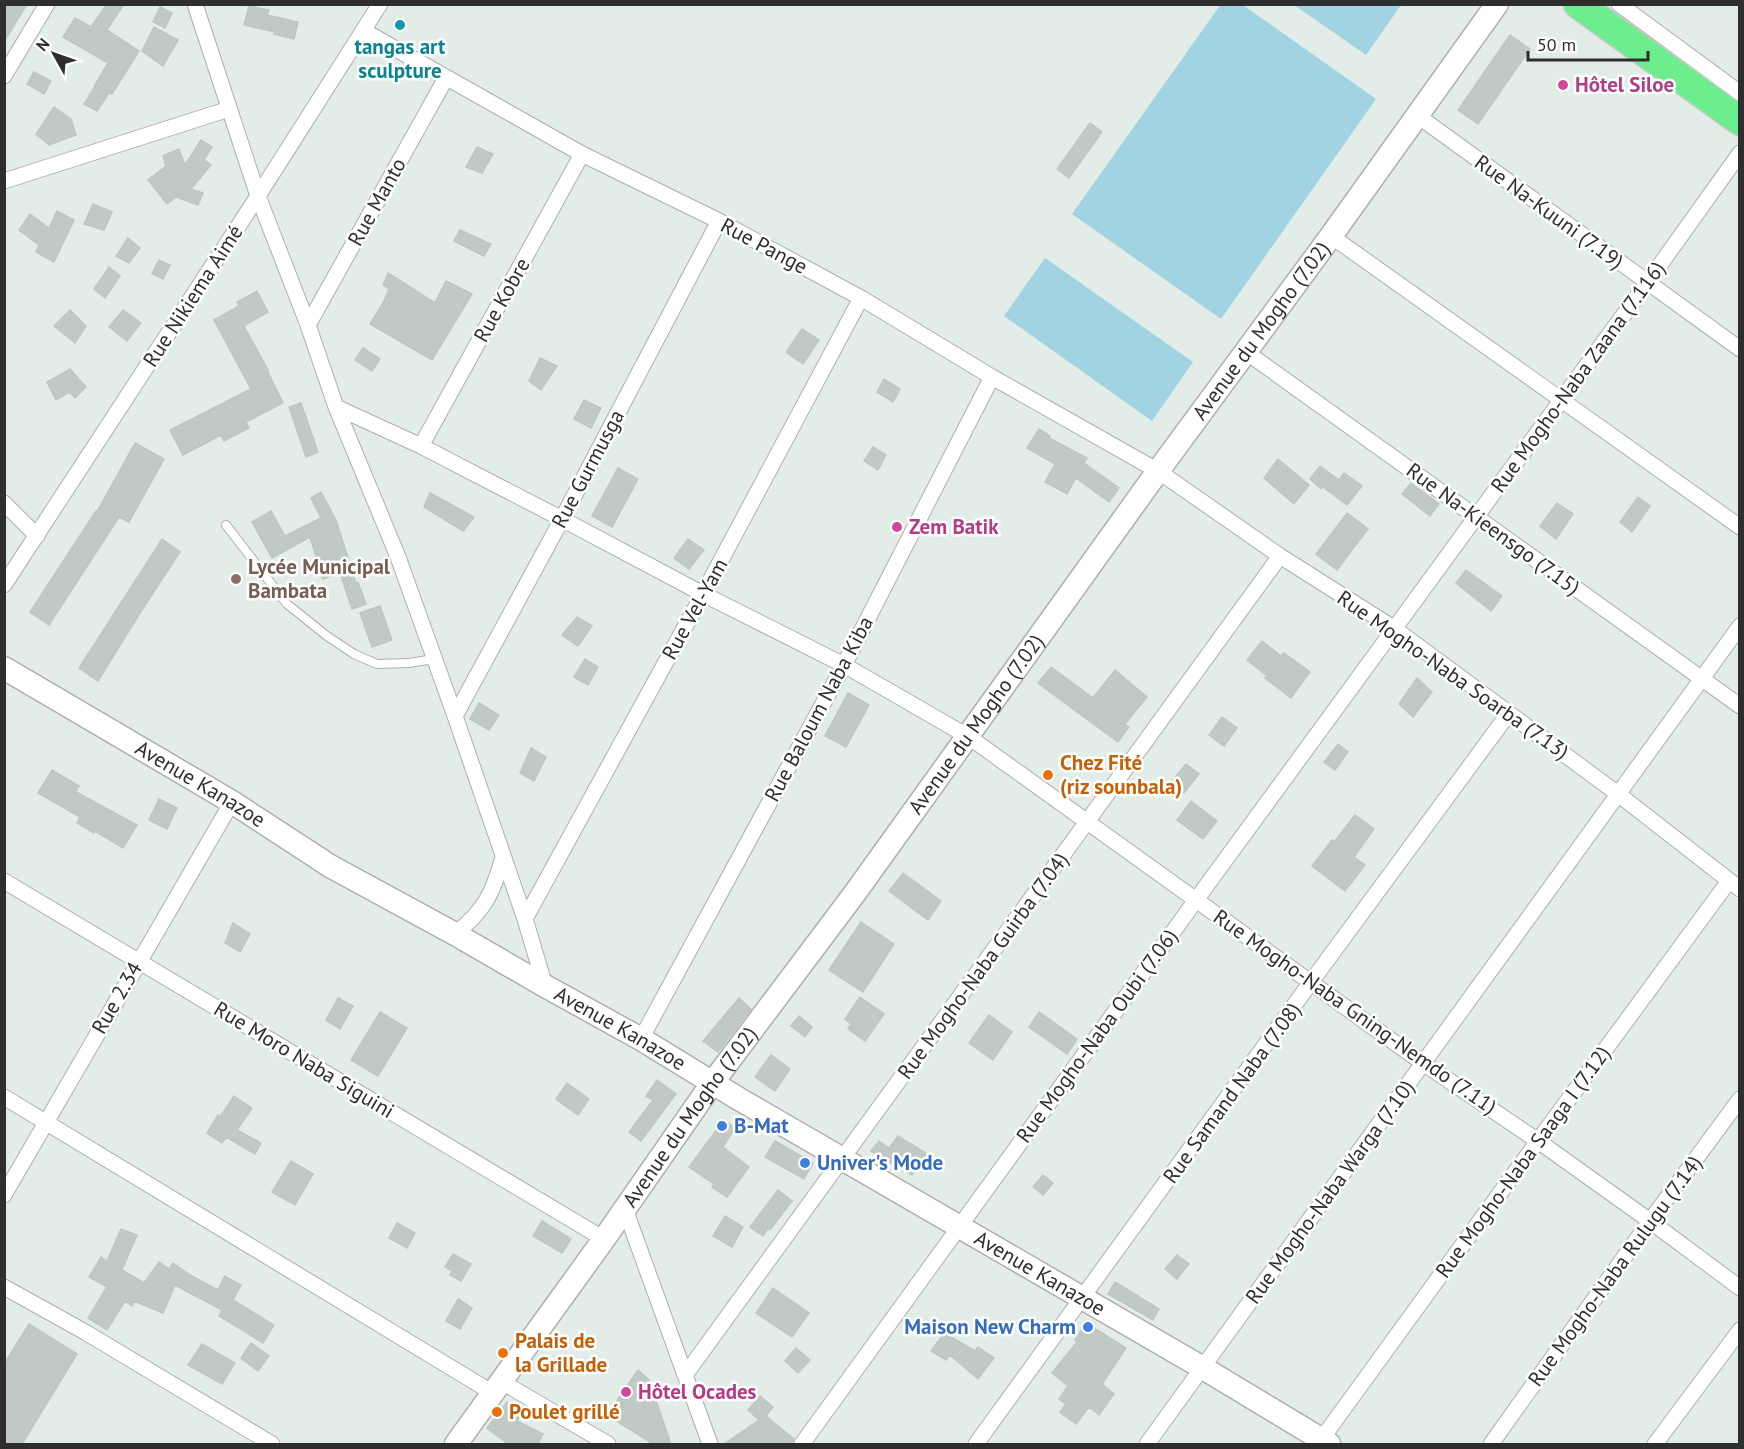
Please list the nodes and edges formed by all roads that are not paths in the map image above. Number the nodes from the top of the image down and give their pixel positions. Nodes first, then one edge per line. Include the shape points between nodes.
1 (47, 4) edge
2 (195, 4) edge
3 (380, 4) edge
4 (1497, 4) edge
5 (1578, 4) edge
6 (1619, 4) edge
7 (364, 31) junction
8 (4, 76) edge
9 (446, 78) junction
10 (1740, 93) edge
11 (229, 109) junction
12 (1418, 116) junction
13 (1740, 121) edge
14 (1740, 153) edge
15 (582, 154) junction
16 (4, 181) edge
17 (258, 196) junction
18 (719, 221) junction
19 (1331, 236) junction
20 (1647, 283) junction
21 (861, 298) junction
22 (308, 325) junction
23 (1740, 350) edge
24 (1246, 352) junction
25 (992, 377) junction
26 (1562, 400) junction
27 (336, 407) junction
28 (421, 446) junction
29 (1158, 471) junction
30 (4, 503) edge
31 (1476, 517) junction
32 (562, 519) junction
33 (226, 525) dead end
34 (1740, 527) edge
35 (37, 536) junction
36 (1280, 556) junction
37 (4, 585) edge
38 (703, 594) junction
39 (1740, 626) edge
40 (1395, 629) junction
41 (434, 659) junction
42 (844, 665) junction
43 (4, 668) edge
44 (1701, 679) junction
45 (1740, 706) edge
46 (1509, 713) junction
47 (455, 716) junction
48 (969, 737) junction
49 (1618, 794) junction
50 (232, 802) junction
51 (1088, 822) junction
52 (503, 856) junction
53 (4, 881) edge
54 (1734, 885) edge
55 (1196, 900) junction
56 (525, 919) junction
57 (455, 934) junction
58 (138, 961) junction
59 (1311, 982) junction
60 (545, 986) junction
61 (641, 1039) junction
62 (1424, 1063) junction
63 (713, 1082) junction
64 (4, 1097) edge
65 (1740, 1099) edge
66 (46, 1122) junction
67 (1538, 1141) junction
68 (841, 1158) junction
69 (4, 1195) edge
70 (625, 1209) junction
71 (1650, 1221) junction
72 (959, 1227) junction
73 (604, 1239) junction
74 (4, 1287) edge
75 (1740, 1288) edge
76 (1082, 1299) junction
77 (1740, 1330) edge
78 (1203, 1368) junction
79 (685, 1375) junction
80 (497, 1387) junction
81 (1323, 1443) edge
82 (272, 1444) edge
83 (456, 1444) edge
84 (609, 1444) edge
85 (710, 1444) edge
86 (802, 1444) edge
87 (976, 1444) edge
88 (1147, 1444) edge
89 (1491, 1444) edge
90 (1655, 1444) edge

1 - 8 street
2 - 11 street
3 - 7 street, Rue Nikiema Aimé
4 - 12 main road, Avenue du Mogho (7.02)
5 - 13 highway
6 - 10 street
7 - 9 street, Rue Pange
7 - 17 street, Rue Nikiema Aimé
9 - 15 street, Rue Pange
9 - 22 street, Rue Manto
11 - 16 street
11 - 17 street
12 - 19 main road, Avenue du Mogho (7.02)
12 - 20 street, Rue Na-Kuuni (7.19)
14 - 20 street, Rue Mogho-Naba Zaana (7.116)
15 - 18 street, Rue Pange
15 - 28 street, Rue Kobre
17 - 22 street
17 - 35 street, Rue Nikiema Aimé
18 - 21 street, Rue Pange
18 - 32 street, Rue Gurmusga
19 - 24 main road, Avenue du Mogho (7.02)
19 - 26 street
20 - 23 street, Rue Na-Kuuni (7.19)
20 - 26 street, Rue Mogho-Naba Zaana (7.116)
21 - 25 street, Rue Pange
21 - 38 street, Rue Vel-Yam
22 - 27 street
24 - 29 main road, Avenue du Mogho (7.02)
24 - 31 street, Rue Na-Kieensgo (7.15)
25 - 29 street, Rue Pange
25 - 42 street, Rue Baloum Naba Kiba
26 - 31 street, Rue Mogho-Naba Zaana (7.116)
26 - 34 street
27 - 28 street, Rue Mogho-Naba Gning-Nemdo (7.11)
27 - 41 street via 398,557
28 - 32 street, Rue Mogho-Naba Gning-Nemdo (7.11)
29 - 36 street, Rue Mogho-Naba Soarba (7.13)
29 - 48 main road, Avenue du Mogho (7.02)
30 - 35 street
31 - 40 street, Rue Mogho-Naba Zaana (7.116)
31 - 44 street, Rue Na-Kieensgo (7.15)
32 - 38 street, Rue Mogho-Naba Gning-Nemdo (7.11)
32 - 47 street, Rue Gurmusga
33 - 41 lane via 287,604 354,654 377,664
35 - 37 street, Rue Nikiema Aimé
36 - 40 street, Rue Mogho-Naba Soarba (7.13)
36 - 51 street, Rue Mogho-Naba Guirba (7.04)
38 - 42 street, Rue Mogho-Naba Gning-Nemdo (7.11)
38 - 56 street, Rue Vel-Yam
39 - 44 street, Rue Mogho-Naba Warga (7.10)
40 - 46 street, Rue Mogho-Naba Soarba (7.13)
40 - 55 street, Rue Mogho-Naba Oubi (7.06)
41 - 47 street
42 - 48 street, Rue Mogho-Naba Gning-Nemdo (7.11)
42 - 61 street, Rue Baloum Naba Kiba
43 - 50 main road, Avenue Kanazoe
44 - 45 street, Rue Na-Kieensgo (7.15)
44 - 49 street, Rue Mogho-Naba Warga (7.10)
46 - 49 street, Rue Mogho-Naba Soarba (7.13)
46 - 59 street, Rue Samand Naba (7.08)
47 - 52 street
48 - 51 street, Rue Mogho-Naba Gning-Nemdo (7.11)
48 - 63 main road, Avenue du Mogho (7.02)
49 - 54 street, Rue Mogho-Naba Soarba (7.13)
49 - 62 street, Rue Mogho-Naba Warga (7.10)
50 - 57 main road, Avenue Kanazoe via 330,866
50 - 58 street, Rue 2.34
51 - 55 street, Rue Mogho-Naba Gning-Nemdo (7.11)
51 - 68 street, Rue Mogho-Naba Guirba (7.04)
52 - 56 street
52 - 57 street via 496,884 482,907
53 - 58 street, Rue Moro Naba Siguini
54 - 67 street, Rue Mogho-Naba Saaga I (7.12)
55 - 59 street, Rue Mogho-Naba Gning-Nemdo (7.11)
55 - 72 street, Rue Mogho-Naba Oubi (7.06)
56 - 60 street
57 - 60 main road, Avenue Kanazoe
58 - 66 street, Rue 2.34
58 - 73 street, Rue Moro Naba Siguini
59 - 62 street, Rue Mogho-Naba Gning-Nemdo (7.11)
59 - 76 street, Rue Samand Naba (7.08)
60 - 61 main road, Avenue Kanazoe
61 - 63 main road, Avenue Kanazoe
62 - 67 street, Rue Mogho-Naba Gning-Nemdo (7.11)
62 - 78 street, Rue Mogho-Naba Warga (7.10)
63 - 68 main road, Avenue Kanazoe
63 - 70 main road, Avenue du Mogho (7.02)
64 - 66 street
65 - 71 street, Rue Mogho-Naba Rulugu (7.14)
66 - 69 street, Rue 2.34
66 - 80 street
67 - 71 street, Rue Mogho-Naba Gning-Nemdo (7.11)
67 - 81 street, Rue Mogho-Naba Saaga I (7.12)
68 - 72 main road, Avenue Kanazoe
68 - 79 street, Rue Mogho-Naba Guirba (7.04)
70 - 73 main road, Avenue du Mogho (7.02)
70 - 79 street
71 - 75 street, Rue Mogho-Naba Gning-Nemdo (7.11)
71 - 89 street, Rue Mogho-Naba Rulugu (7.14)
72 - 76 main road, Avenue Kanazoe
72 - 86 street, Rue Mogho-Naba Oubi (7.06)
73 - 80 main road, Avenue du Mogho (7.02)
74 - 82 street
76 - 78 main road, Avenue Kanazoe
76 - 87 street, Rue Samand Naba (7.08)
77 - 90 street
78 - 81 main road, Avenue Kanazoe
78 - 88 street, Rue Mogho-Naba Warga (7.10)
79 - 85 street
80 - 83 main road, Avenue du Mogho (7.02)
80 - 84 street

